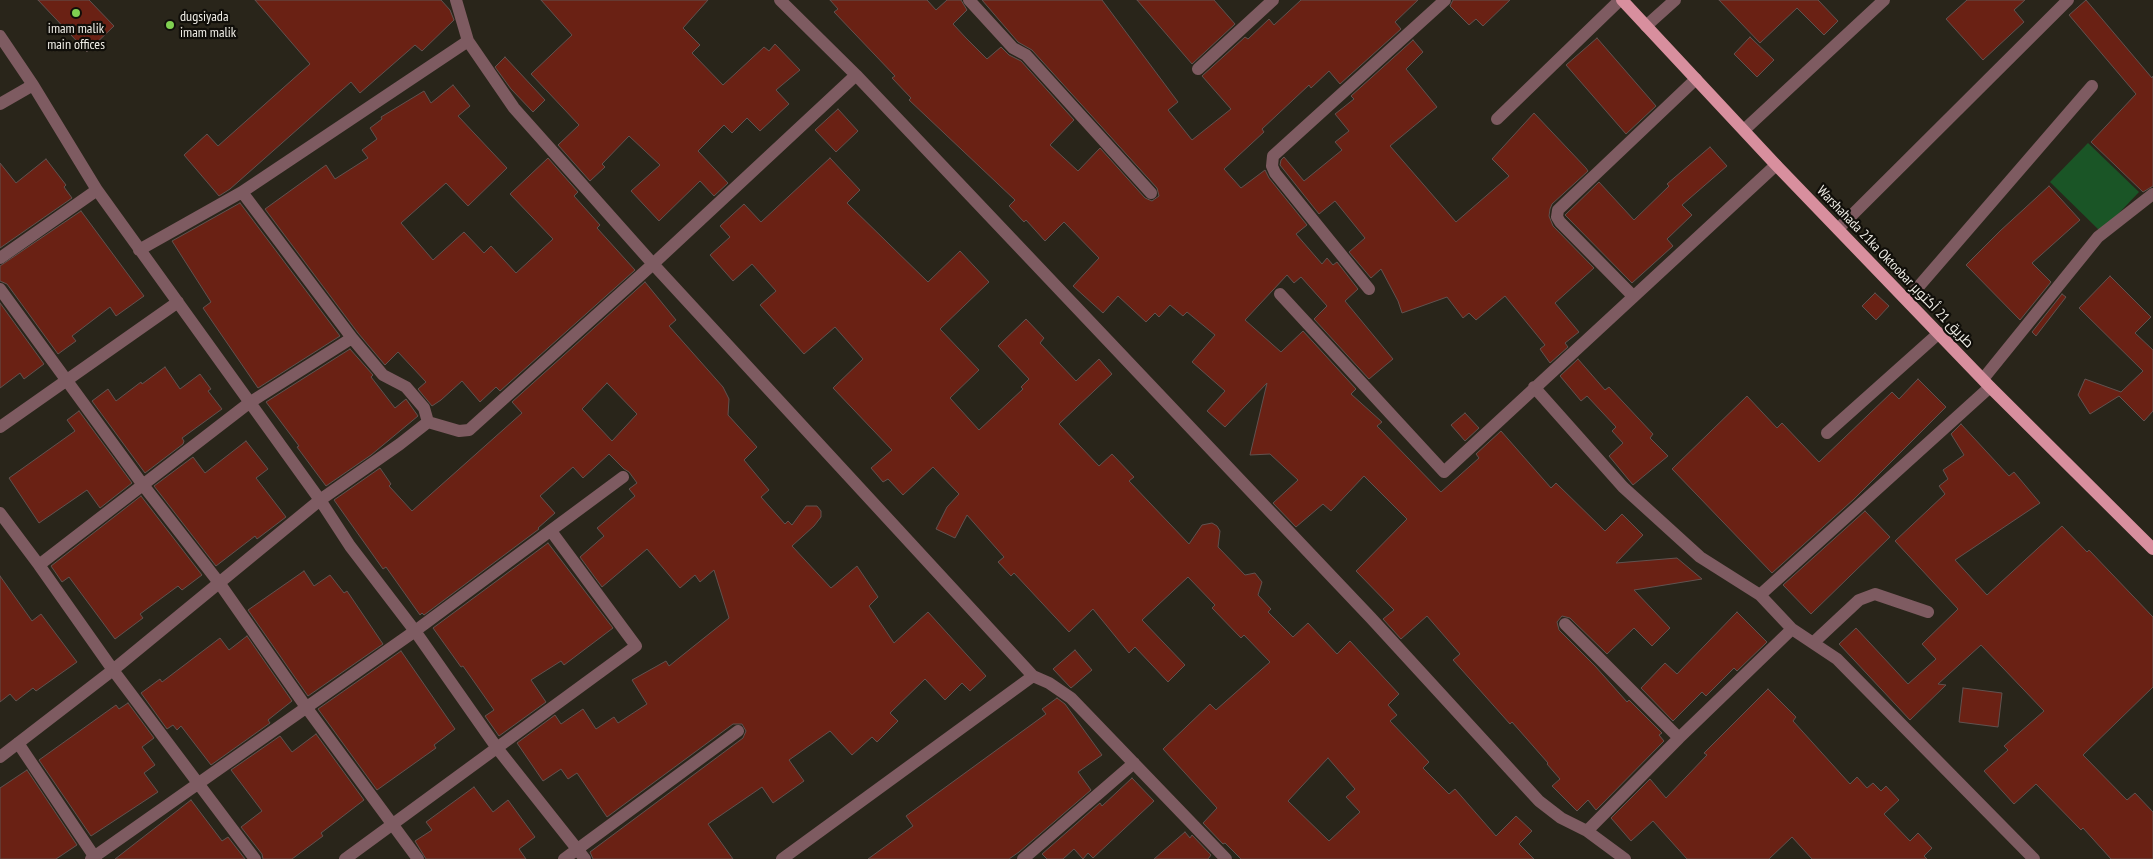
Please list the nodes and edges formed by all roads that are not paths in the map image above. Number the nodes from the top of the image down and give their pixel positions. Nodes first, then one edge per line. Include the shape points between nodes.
1 (456, 0) edge
2 (780, 0) edge
3 (969, 0) edge
4 (1273, 0) edge
5 (1445, 0) edge
6 (1621, 0) edge
7 (1674, 0) edge
8 (1884, 0) edge
9 (2068, 0) edge
10 (1646, 26) junction
11 (0, 36) edge
12 (468, 41) junction
13 (1198, 70) dead end
14 (856, 75) junction
15 (1696, 79) junction
16 (33, 85) junction
17 (2092, 86) dead end
18 (0, 104) edge
19 (1497, 119) dead end
20 (1744, 130) junction
21 (1776, 165) junction
22 (97, 190) junction
23 (242, 192) junction
24 (1151, 193) dead end
25 (2153, 194) edge
26 (1838, 229) junction
27 (140, 250) junction
28 (0, 258) edge
29 (653, 264) junction
30 (0, 288) edge
31 (1369, 289) dead end
32 (1280, 294) dead end
33 (1633, 296) junction
34 (1907, 300) junction
35 (178, 302) junction
36 (1939, 334) junction
37 (352, 338) junction
38 (66, 380) junction
39 (1986, 383) junction
40 (1534, 387) junction
41 (249, 403) junction
42 (428, 422) junction
43 (0, 427) edge
44 (1827, 433) dead end
45 (623, 477) dead end
46 (143, 485) junction
47 (320, 500) junction
48 (0, 513) edge
49 (551, 531) junction
50 (2153, 549) edge
51 (39, 565) junction
52 (220, 584) junction
53 (1760, 595) junction
54 (1928, 612) dead end
55 (1565, 624) dead end
56 (1792, 629) junction
57 (415, 631) junction
58 (1813, 643) junction
59 (113, 670) junction
60 (1033, 676) junction
61 (306, 707) junction
62 (738, 731) dead end
63 (1679, 738) junction
64 (18, 743) junction
65 (497, 748) junction
66 (0, 757) edge
67 (1134, 763) junction
68 (198, 784) junction
69 (393, 825) junction
70 (1587, 831) junction
71 (578, 848) junction
72 (94, 858) edge
73 (255, 859) edge
74 (345, 859) edge
75 (418, 859) edge
76 (564, 859) edge
77 (585, 859) edge
78 (782, 859) edge
79 (1023, 859) edge
80 (1226, 859) edge
81 (1625, 859) edge
82 (2034, 859) edge

1 - 12 street
2 - 14 street
3 - 24 street via 1014,48 1026,55
4 - 13 street
5 - 31 street via 1273,156 1275,173
6 - 10 main road, Warshahada 21ka Oktoobar طريق 21 أكتوبر
6 - 19 street
7 - 10 street
8 - 20 street
9 - 26 street
10 - 15 main road, Warshahada 21ka Oktoobar طريق 21 أكتوبر
11 - 16 street
12 - 23 street
12 - 29 street via 514,108
14 - 29 street
14 - 70 street via 1371,618 1539,801 1561,818
15 - 20 main road, Warshahada 21ka Oktoobar طريق 21 أكتوبر
15 - 33 street via 1558,210 1556,217 1560,222
16 - 18 street
16 - 22 street
17 - 34 street
20 - 21 main road, Warshahada 21ka Oktoobar طريق 21 أكتوبر
21 - 26 main road, Warshahada 21ka Oktoobar طريق 21 أكتوبر
21 - 33 street
22 - 27 street
22 - 28 street
23 - 27 street
23 - 37 street
25 - 39 street via 2098,237
26 - 34 main road, Warshahada 21ka Oktoobar طريق 21 أكتوبر
27 - 35 street
29 - 42 street via 469,430 459,431
29 - 60 street
30 - 38 street
32 - 40 street via 1444,472
33 - 40 street
34 - 36 main road, Warshahada 21ka Oktoobar طريق 21 أكتوبر
35 - 38 street
35 - 41 street
36 - 39 main road, Warshahada 21ka Oktoobar طريق 21 أكتوبر
36 - 44 street
37 - 41 street
37 - 42 street via 383,376 406,387 424,408
38 - 43 street
38 - 46 street
39 - 50 main road, Warshahada 21ka Oktoobar طريق 21 أكتوبر
39 - 53 street
40 - 53 street via 1622,487 1700,557
41 - 46 street
41 - 47 street
42 - 47 street
45 - 49 street
46 - 51 street
46 - 52 street
47 - 52 street
47 - 57 street via 350,546
48 - 51 street
49 - 57 street
49 - 65 street via 636,646
51 - 59 street
52 - 59 street
52 - 61 street
53 - 56 street
54 - 58 street via 1875,594 1859,600
55 - 63 street
56 - 58 street
56 - 63 street
57 - 61 street
57 - 65 street
58 - 82 street via 1837,659
59 - 64 street
59 - 68 street
60 - 67 street via 1071,698
60 - 78 street
61 - 68 street
61 - 69 street
62 - 71 street
63 - 70 street
64 - 66 street
64 - 72 street
65 - 69 street
65 - 71 street
67 - 79 street
67 - 80 street
68 - 72 street
68 - 73 street
69 - 74 street
69 - 75 street
70 - 81 street
71 - 76 street
71 - 77 street

